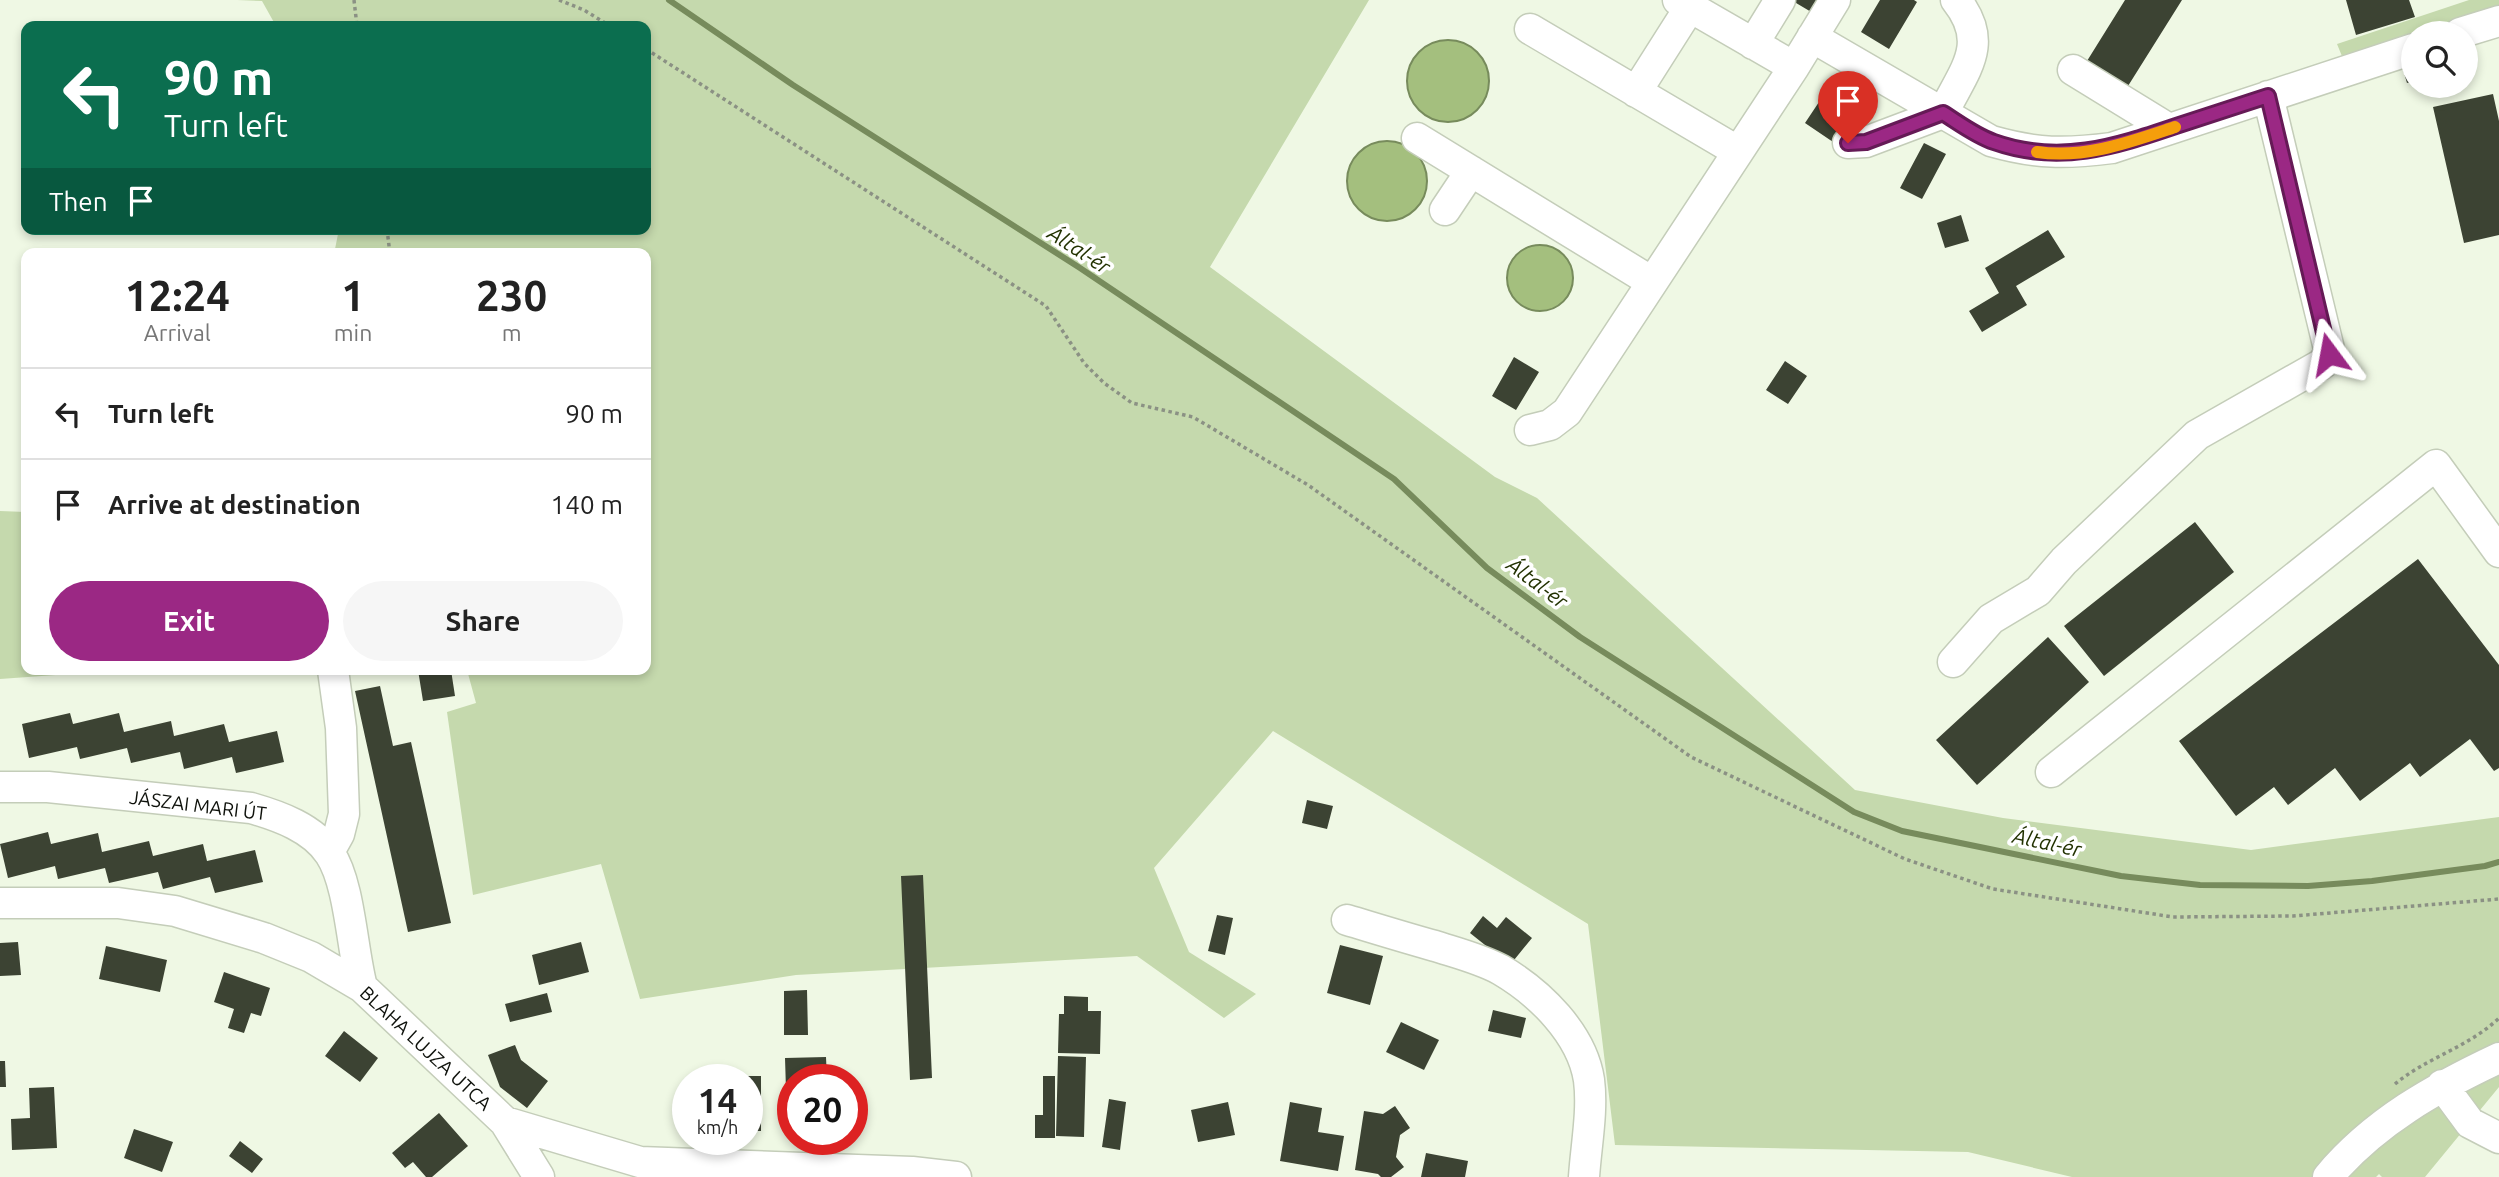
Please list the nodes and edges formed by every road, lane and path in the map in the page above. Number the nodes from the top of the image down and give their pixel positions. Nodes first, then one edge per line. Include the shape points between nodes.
1 (354, 0) edge
2 (558, 0) edge
3 (1780, 0) edge
4 (1835, 0) edge
5 (1684, 3) edge
6 (1963, 3) edge
7 (2499, 20) edge
8 (357, 21) edge
9 (602, 21) edge
10 (2478, 27) edge
11 (1530, 29) dead end
12 (1812, 37) junction
13 (1754, 44) junction
14 (651, 52) edge
15 (2401, 53) edge
16 (1794, 67) junction
17 (2073, 71) dead end
18 (1636, 92) junction
19 (2268, 96) junction
20 (1943, 113) junction
21 (2169, 129) junction
22 (1417, 138) dead end
23 (1848, 143) dead end
24 (1737, 151) junction
25 (1471, 171) junction
26 (1445, 210) dead end
27 (1652, 282) junction
28 (1530, 430) dead end
29 (2499, 552) edge
30 (1953, 662) dead end
31 (334, 675) edge
32 (2051, 772) dead end
33 (0, 787) edge
34 (329, 852) junction
35 (2499, 899) edge
36 (0, 903) edge
37 (1348, 920) dead end
38 (362, 987) junction
39 (2499, 1058) edge
40 (2442, 1085) junction
41 (505, 1122) junction
42 (2499, 1138) edge
43 (636, 1170) edge
44 (539, 1177) edge
45 (956, 1177) edge
46 (1584, 1177) edge
47 (2328, 1177) edge

1 - 8 path
2 - 9 path
3 - 13 street
4 - 12 street
5 - 13 street
5 - 18 street
6 - 20 street via 1974,47
7 - 10 street
11 - 18 street
12 - 16 street
12 - 20 street
13 - 16 street
14 - 35 path via 1046,306 1084,363 1132,403 1194,417 1308,485 1690,757 1905,859 1993,889 2173,917 2293,916
15 - 19 street
16 - 24 street
17 - 21 street
18 - 24 street
19 - 21 street
19 - 30 street via 2329,354 2295,381 2197,435 2038,591 1991,619
20 - 21 street via 1991,141 2045,153 2112,148
20 - 23 street via 1866,142
22 - 25 street
24 - 27 street
25 - 26 street
25 - 27 street
27 - 28 street via 1567,412 1550,425
29 - 32 street via 2436,465
31 - 34 street via 344,814
33 - 34 street, JÁSZAI MARI ÚT via 251,808 303,828
34 - 38 street, JÁSZAI MARI ÚT via 347,903
36 - 38 street, BLAHA LUJZA UTCA via 118,903 175,911 311,957
37 - 46 street via 1500,970 1554,1013 1584,1058 1589,1082
38 - 41 street, BLAHA LUJZA UTCA
39 - 40 street
40 - 42 street via 2470,1123
40 - 47 street via 2393,1116
41 - 43 street
41 - 44 street, BLAHA LUJZA UTCA
43 - 45 street via 912,1172

